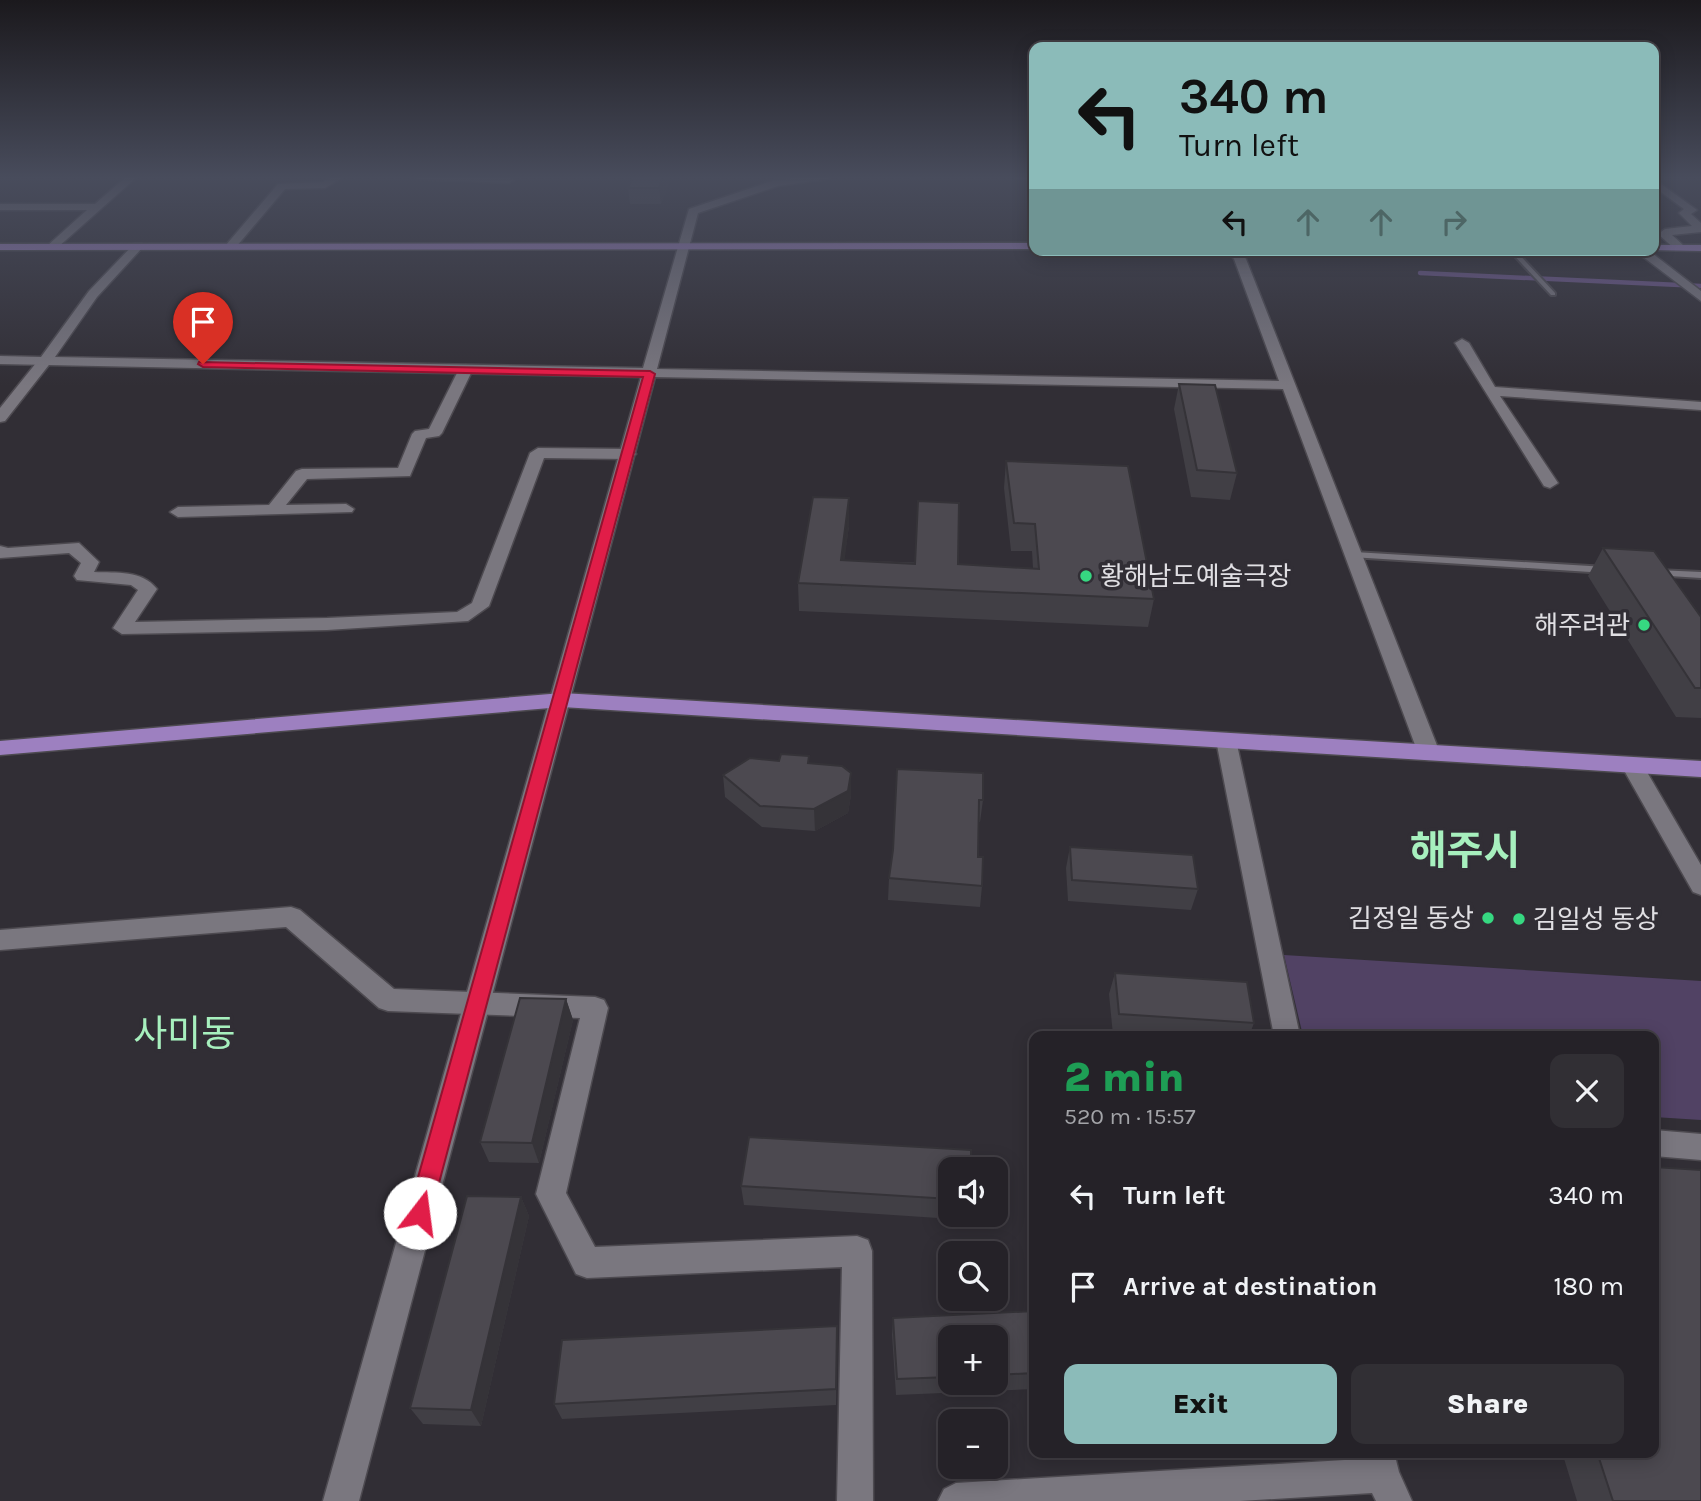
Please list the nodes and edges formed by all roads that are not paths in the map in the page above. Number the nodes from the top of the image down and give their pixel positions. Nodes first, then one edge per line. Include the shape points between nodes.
1 (51, 246) edge
2 (138, 246) edge
3 (685, 246) edge
4 (0, 247) edge
5 (1659, 247) edge
6 (1680, 248) joint
7 (1701, 248) edge
8 (1237, 256) edge
9 (1518, 256) edge
10 (1648, 256) edge
11 (1553, 294) dead end
12 (1697, 294) edge
13 (1462, 343) dead end
14 (0, 360) edge
15 (45, 361) junction
16 (466, 369) junction
17 (650, 374) junction
18 (1289, 385) junction
19 (1489, 391) junction
20 (1701, 406) edge
21 (0, 418) edge
22 (628, 454) junction
23 (1550, 482) dead end
24 (346, 509) dead end
25 (274, 510) junction
26 (178, 512) dead end
27 (0, 551) edge
28 (1354, 555) junction
29 (1619, 571) edge
30 (1647, 572) edge
31 (1701, 575) edge
32 (562, 700) junction
33 (1226, 740) junction
34 (0, 748) edge
35 (1429, 752) junction
36 (1632, 765) junction
37 (1701, 769) edge
38 (1701, 886) edge
39 (0, 940) edge
40 (477, 1004) junction
41 (1286, 1031) edge
42 (1659, 1143) edge
43 (1701, 1147) edge
44 (1384, 1476) edge
45 (341, 1501) edge
46 (855, 1501) edge
47 (957, 1501) edge

1 - 4 main road
2 - 15 street via 93,294
3 - 17 street
5 - 6 main road
6 - 7 main road
8 - 18 street
9 - 11 lane
10 - 12 street
13 - 19 street
14 - 15 street
15 - 16 street
15 - 21 street
16 - 17 street
16 - 25 street via 434,433 420,434 404,473 302,474
17 - 18 street
17 - 22 street
18 - 28 street
19 - 20 street
19 - 23 street
22 - 27 street via 538,453 481,606 461,617 122,628 148,589 136,580 83,576 90,562 73,547
22 - 32 street
24 - 25 street
25 - 26 street
28 - 29 lane
28 - 35 street
30 - 31 lane
32 - 33 main road
32 - 34 main road
32 - 40 street
33 - 35 main road
33 - 41 street
35 - 36 main road
36 - 37 main road
36 - 38 street
39 - 40 street via 291,917 388,1000
40 - 45 street
40 - 46 street via 596,1008 551,1195 587,1263 857,1251
42 - 43 street
44 - 47 street

